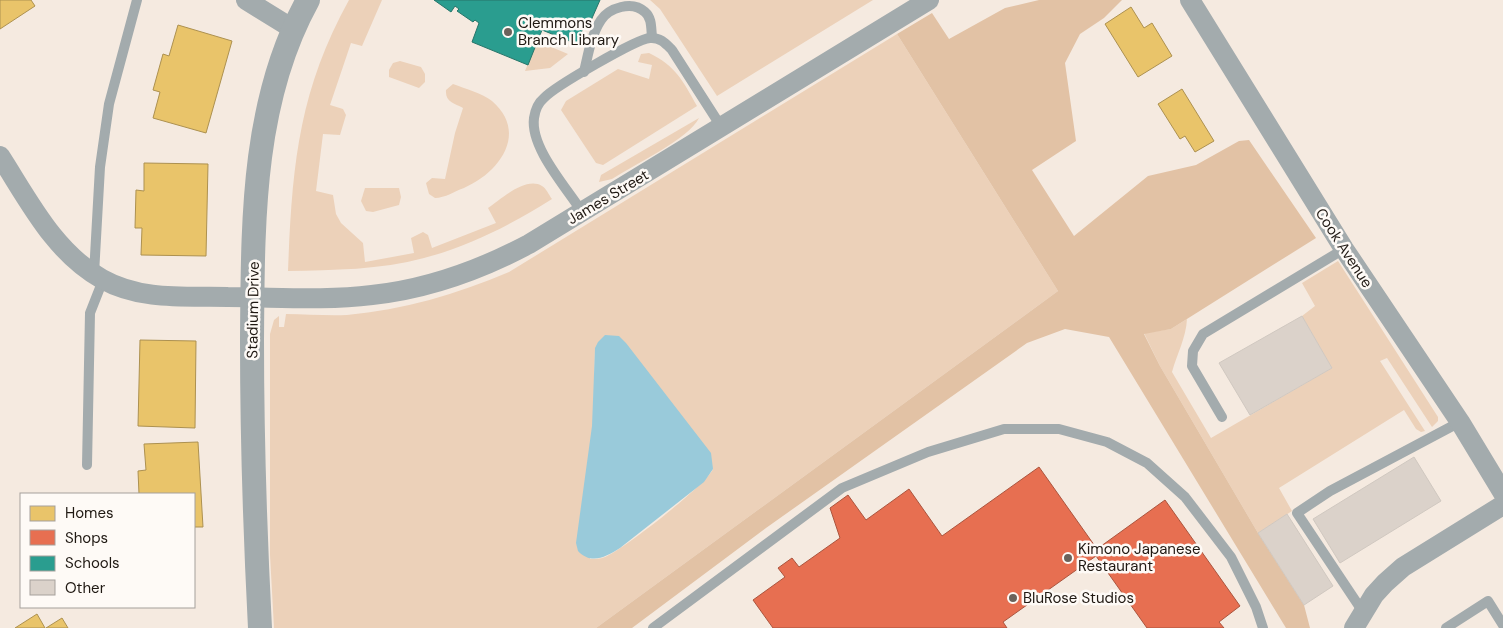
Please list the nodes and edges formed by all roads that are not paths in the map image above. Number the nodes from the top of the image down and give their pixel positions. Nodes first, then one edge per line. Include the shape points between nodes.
1 (137, 0) edge
2 (246, 0) edge
3 (308, 0) edge
4 (929, 0) edge
5 (1190, 0) edge
6 (293, 28) junction
7 (652, 37) junction
8 (584, 72) junction
9 (722, 128) junction
10 (0, 156) edge
11 (582, 212) junction
12 (1344, 249) junction
13 (99, 277) junction
14 (253, 297) junction
15 (1222, 417) dead end
16 (1460, 422) junction
17 (88, 465) dead end
18 (1503, 493) edge
19 (1503, 505) edge
20 (1358, 620) edge
21 (1503, 625) edge
22 (260, 628) edge
23 (653, 628) edge
24 (1263, 628) edge
25 (1446, 628) edge

1 - 13 lane via 109,104 100,167
2 - 6 street
3 - 6 street, Stadium Drive
4 - 9 street, James Street
5 - 12 street, Cook Avenue
6 - 14 street, Stadium Drive via 277,72 264,128 259,162
7 - 8 lane via 639,40
7 - 8 lane via 651,21 640,8 630,6 611,10 600,22
7 - 9 lane via 662,40 672,50
8 - 11 lane via 544,98 534,120 543,155
9 - 11 street, James Street
10 - 13 street, James Street via 55,241 78,264
11 - 14 street, James Street via 502,258 416,288 356,297
12 - 15 lane via 1203,334 1193,351 1192,366
12 - 16 street, Cook Avenue
13 - 14 street, James Street via 128,290 158,296
13 - 17 lane via 90,313
14 - 22 street, Stadium Drive via 252,421
16 - 18 street, Cook Avenue
16 - 20 lane via 1297,513
19 - 20 street via 1403,567 1384,583
21 - 25 lane via 1488,601
23 - 24 lane via 842,488 928,452 1004,429 1059,429 1107,442 1147,463 1185,497 1231,557 1256,606

